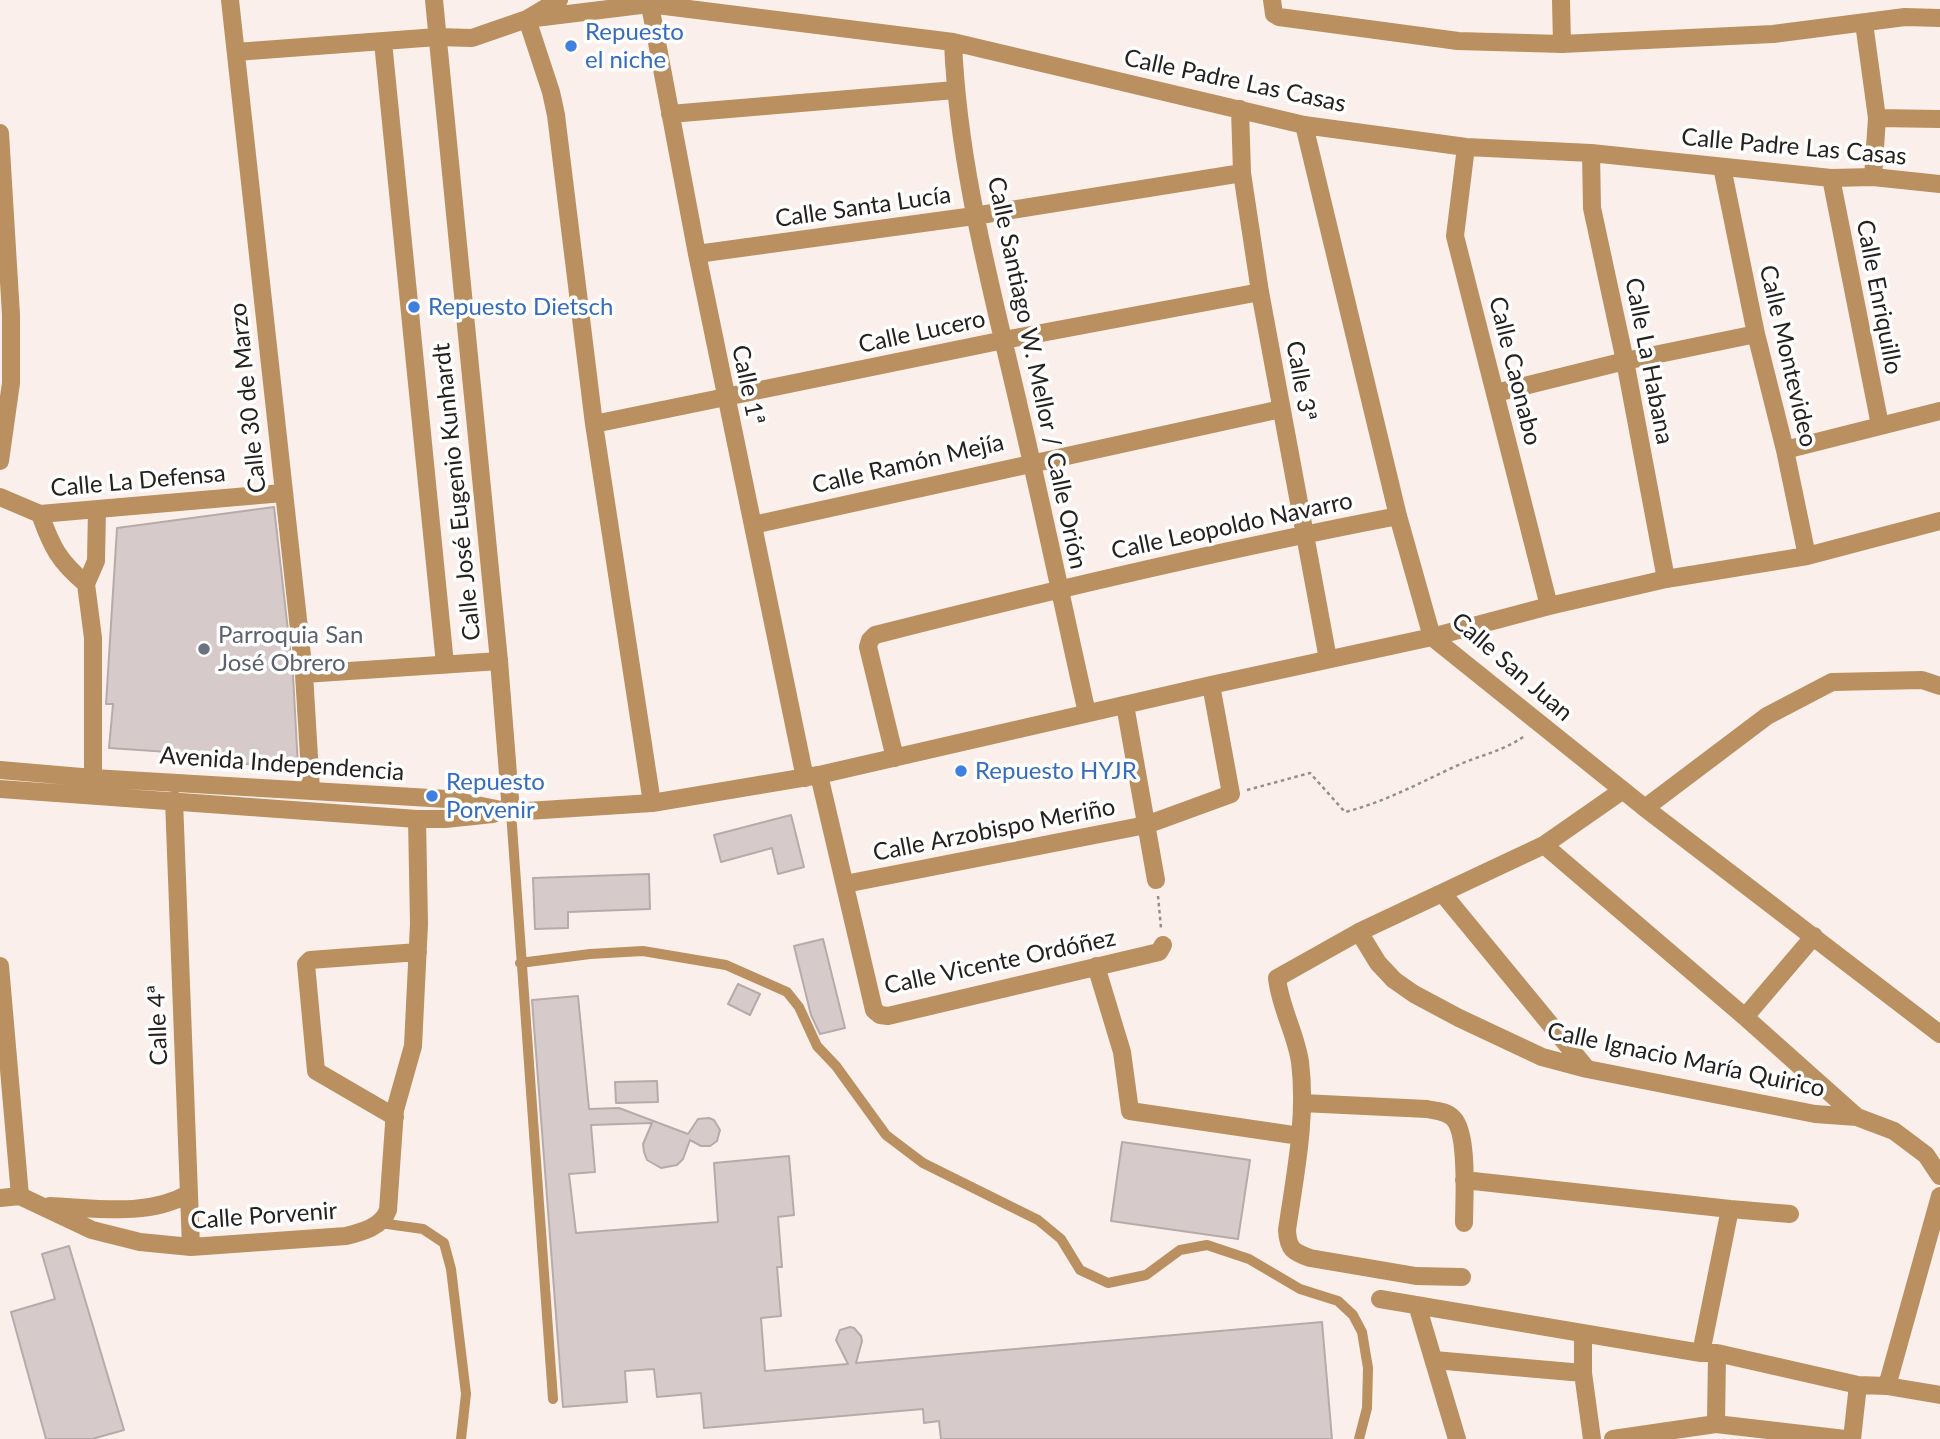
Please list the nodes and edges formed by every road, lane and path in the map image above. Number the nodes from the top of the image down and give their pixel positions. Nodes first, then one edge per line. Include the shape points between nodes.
1 (230, 0) edge
2 (434, 0) edge
3 (559, 0) edge
4 (1272, 0) edge
5 (1561, 0) edge
6 (649, 2) edge
7 (1940, 18) edge
8 (527, 19) junction
9 (1864, 23) junction
10 (437, 37) junction
11 (383, 41) junction
12 (953, 42) junction
13 (1562, 44) junction
14 (236, 52) junction
15 (955, 90) junction
16 (1240, 109) junction
17 (670, 114) junction
18 (1877, 118) junction
19 (1940, 119) edge
20 (1304, 125) junction
21 (0, 133) edge
22 (1466, 147) junction
23 (1591, 153) junction
24 (1722, 167) junction
25 (1242, 173) junction
26 (1831, 177) junction
27 (1873, 177) junction
28 (1940, 184) edge
29 (974, 216) junction
30 (697, 254) junction
31 (1260, 292) junction
32 (1756, 334) junction
33 (1004, 340) junction
34 (1625, 360) junction
35 (1496, 393) junction
36 (726, 398) junction
37 (1280, 409) junction
38 (1940, 411) edge
39 (594, 424) junction
40 (1880, 425) junction
41 (1785, 450) junction
42 (0, 461) edge
43 (1032, 462) junction
44 (283, 493) junction
45 (0, 497) edge
46 (97, 509) junction
47 (40, 514) junction
48 (1398, 516) junction
49 (1940, 521) edge
50 (752, 524) junction
51 (1304, 534) junction
52 (1807, 556) junction
53 (1667, 579) junction
54 (86, 584) junction
55 (1059, 588) junction
56 (1549, 606) junction
57 (1432, 637) junction
58 (1328, 659) junction
59 (499, 661) junction
60 (445, 664) junction
61 (304, 674) junction
62 (1210, 685) junction
63 (1940, 686) edge
64 (1125, 705) junction
65 (1087, 713) junction
66 (1540, 725) junction
67 (895, 758) junction
68 (0, 770) edge
69 (812, 777) junction
70 (93, 778) junction
71 (0, 789) edge
72 (311, 790) junction
73 (1623, 790) junction
74 (1231, 794) junction
75 (174, 800) junction
76 (652, 803) junction
77 (1645, 808) junction
78 (511, 812) junction
79 (417, 819) junction
80 (1146, 825) junction
81 (1545, 845) junction
82 (1156, 880) joint
83 (845, 884) junction
84 (1443, 894) junction
85 (1359, 932) junction
86 (1814, 936) junction
87 (1163, 945) joint
88 (418, 952) junction
89 (520, 963) junction
90 (0, 966) edge
91 (1096, 967) junction
92 (1745, 1017) junction
93 (1940, 1034) edge
94 (1587, 1069) junction
95 (1303, 1104) junction
96 (395, 1117) junction
97 (1857, 1117) junction
98 (1300, 1136) junction
99 (1940, 1176) edge
100 (1464, 1180) junction
101 (188, 1194) junction
102 (20, 1196) junction
103 (1940, 1196) edge
104 (0, 1198) edge
105 (40, 1205) junction
106 (1730, 1209) junction
107 (1790, 1214) dead end
108 (380, 1223) junction
109 (1464, 1223) dead end
110 (191, 1247) junction
111 (1462, 1277) dead end
112 (1380, 1299) dead end
113 (1417, 1305) junction
114 (1583, 1334) junction
115 (1709, 1353) junction
116 (1434, 1360) junction
117 (1583, 1373) junction
118 (1858, 1385) junction
119 (1887, 1386) junction
120 (1940, 1395) edge
121 (553, 1399) dead end
122 (1726, 1430) edge
123 (461, 1439) edge
124 (1359, 1439) edge
125 (1457, 1439) edge
126 (1592, 1439) edge
127 (1613, 1439) edge
128 (1846, 1439) edge
129 (1852, 1439) edge

1 - 14 street, Calle 30 de Marzo
2 - 10 street, Calle José Eugenio Kunhardt
3 - 8 street
4 - 13 street via 1279,17 1458,41
5 - 13 street
6 - 8 street, Calle Padre Las Casas
6 - 12 street, Calle Padre Las Casas
6 - 17 street, Calle 1ª
7 - 9 street
8 - 10 street via 472,38
8 - 39 street via 556,114
9 - 13 street via 1773,34
9 - 18 street
10 - 11 street
10 - 59 street, Calle José Eugenio Kunhardt
11 - 14 street
11 - 60 street
12 - 15 street, Calle Santiago W. Mellor / Calle Orión
12 - 16 street, Calle Padre Las Casas
14 - 44 street, Calle 30 de Marzo
15 - 17 street
15 - 29 street, Calle Santiago W. Mellor / Calle Orión
16 - 20 street, Calle Padre Las Casas
16 - 25 street, Calle 3ª
17 - 30 street, Calle 1ª
18 - 19 street
18 - 27 street
20 - 22 street, Calle Padre Las Casas
20 - 48 street, Calle San Juan
21 - 42 street via 11,383
22 - 23 street, Calle Padre Las Casas
22 - 35 street, Calle Caonabo via 1455,236
23 - 24 street, Calle Padre Las Casas
23 - 34 street, Calle La Habana via 1592,208
24 - 26 street, Calle Padre Las Casas
24 - 32 street, Calle Montevideo
25 - 29 street, Calle Santa Lucía
25 - 31 street, Calle 3ª
26 - 27 street, Calle Padre Las Casas
26 - 40 street, Calle Enriquillo
27 - 28 street, Calle Padre Las Casas
29 - 30 street, Calle Santa Lucía
29 - 33 street, Calle Santiago W. Mellor / Calle Orión
30 - 36 street, Calle 1ª
31 - 33 street, Calle Lucero
31 - 37 street, Calle 3ª
32 - 34 street
32 - 41 street, Calle Montevideo
33 - 36 street, Calle Lucero
33 - 43 street, Calle Santiago W. Mellor / Calle Orión
34 - 35 street
34 - 53 street, Calle La Habana
35 - 56 street, Calle Caonabo
36 - 39 street, Calle Lucero
36 - 50 street, Calle 1ª
37 - 43 street, Calle Ramón Mejía
37 - 51 street, Calle 3ª
38 - 40 street
39 - 76 street
40 - 41 street
41 - 52 street, Calle Montevideo
43 - 50 street, Calle Ramón Mejía
43 - 55 street, Calle Santiago W. Mellor / Calle Orión
44 - 46 street, Calle La Defensa
44 - 61 street, Calle 30 de Marzo
45 - 47 street, Calle La Defensa
46 - 47 street, Calle La Defensa
46 - 54 street via 96,561
47 - 54 street, Calle La Defensa via 64,565
48 - 51 street, Calle Leopoldo Navarro
48 - 57 street, Calle San Juan
49 - 52 street
50 - 69 street, Calle 1ª
51 - 55 street, Calle Leopoldo Navarro
51 - 58 street, Calle 3ª
52 - 53 street
53 - 56 street
54 - 70 street via 93,638
55 - 65 street, Calle Santiago W. Mellor / Calle Orión
55 - 67 street, Calle Leopoldo Navarro via 870,640
56 - 57 street
57 - 58 street
57 - 66 street, Calle San Juan
58 - 62 street
59 - 60 street
59 - 78 street, Calle José Eugenio Kunhardt
60 - 61 street
61 - 72 street, Calle 30 de Marzo
62 - 64 street
62 - 74 street
63 - 77 street via 1922,680 1832,682 1767,716
64 - 65 street
64 - 80 street
65 - 67 street
66 - 73 street, Calle San Juan
66 - 74 path via 1506,749 1457,765 1371,806 1345,812 1310,773
67 - 69 street
68 - 70 street, Avenida Independencia
69 - 76 street
69 - 83 street, Calle Vicente Ordóñez
70 - 72 street, Avenida Independencia
71 - 75 street, Avenida Independencia
72 - 78 street, Avenida Independencia via 447,799
73 - 77 street, Calle San Juan
73 - 81 street
74 - 80 street, Calle Arzobispo Meriño
75 - 79 street, Avenida Independencia
75 - 101 street, Calle 4ª
76 - 78 street
77 - 86 street, Calle San Juan
78 - 79 street, Avenida Independencia
78 - 89 lane
79 - 88 street
80 - 82 street
80 - 83 street, Calle Arzobispo Meriño
81 - 84 street
81 - 92 street
82 - 87 path
83 - 91 street, Calle Vicente Ordóñez via 874,1010 880,1015
84 - 85 street
84 - 94 street
85 - 94 street, Calle Ignacio María Quirico via 1378,963 1414,994 1542,1057
85 - 95 street via 1277,978 1297,1047
86 - 92 street
86 - 93 street, Calle San Juan
87 - 91 street, Calle Vicente Ordóñez via 1159,952
88 - 96 street via 412,1050
88 - 96 street via 310,960 306,964 316,1071
89 - 121 lane
89 - 124 lane via 643,951 726,965 787,992 817,1046 886,1135 923,1163 1038,1220 1061,1240 1080,1270 1108,1283 1146,1275 1180,1250 1207,1245 1249,1259 1300,1289 1338,1301 1362,1332 1368,1367 1367,1408
90 - 102 street
91 - 98 street via 1122,1052 1130,1111
92 - 97 street
94 - 97 street, Calle Ignacio María Quirico via 1815,1114
95 - 98 street
95 - 100 street via 1443,1112 1455,1120 1462,1136
96 - 108 street via 388,1210
97 - 99 street, Calle Ignacio María Quirico via 1894,1131 1926,1155
98 - 111 street via 1287,1230 1288,1245 1294,1252 1416,1276
100 - 106 street
100 - 109 street
101 - 105 street via 172,1203 115,1209
101 - 110 street, Calle 4ª
102 - 104 street, Calle Porvenir
102 - 105 street, Calle Porvenir
103 - 119 street
105 - 110 street, Calle Porvenir via 92,1230 140,1242
106 - 107 street
106 - 115 street
108 - 110 street, Calle Porvenir via 345,1236
108 - 123 lane via 424,1229 444,1243 466,1394
112 - 113 street
113 - 114 street
113 - 116 street
114 - 115 street
114 - 117 street
115 - 118 street
115 - 122 street
116 - 117 street
116 - 125 street
117 - 126 street
118 - 119 street
118 - 129 street
119 - 120 street
122 - 127 street
122 - 128 street

